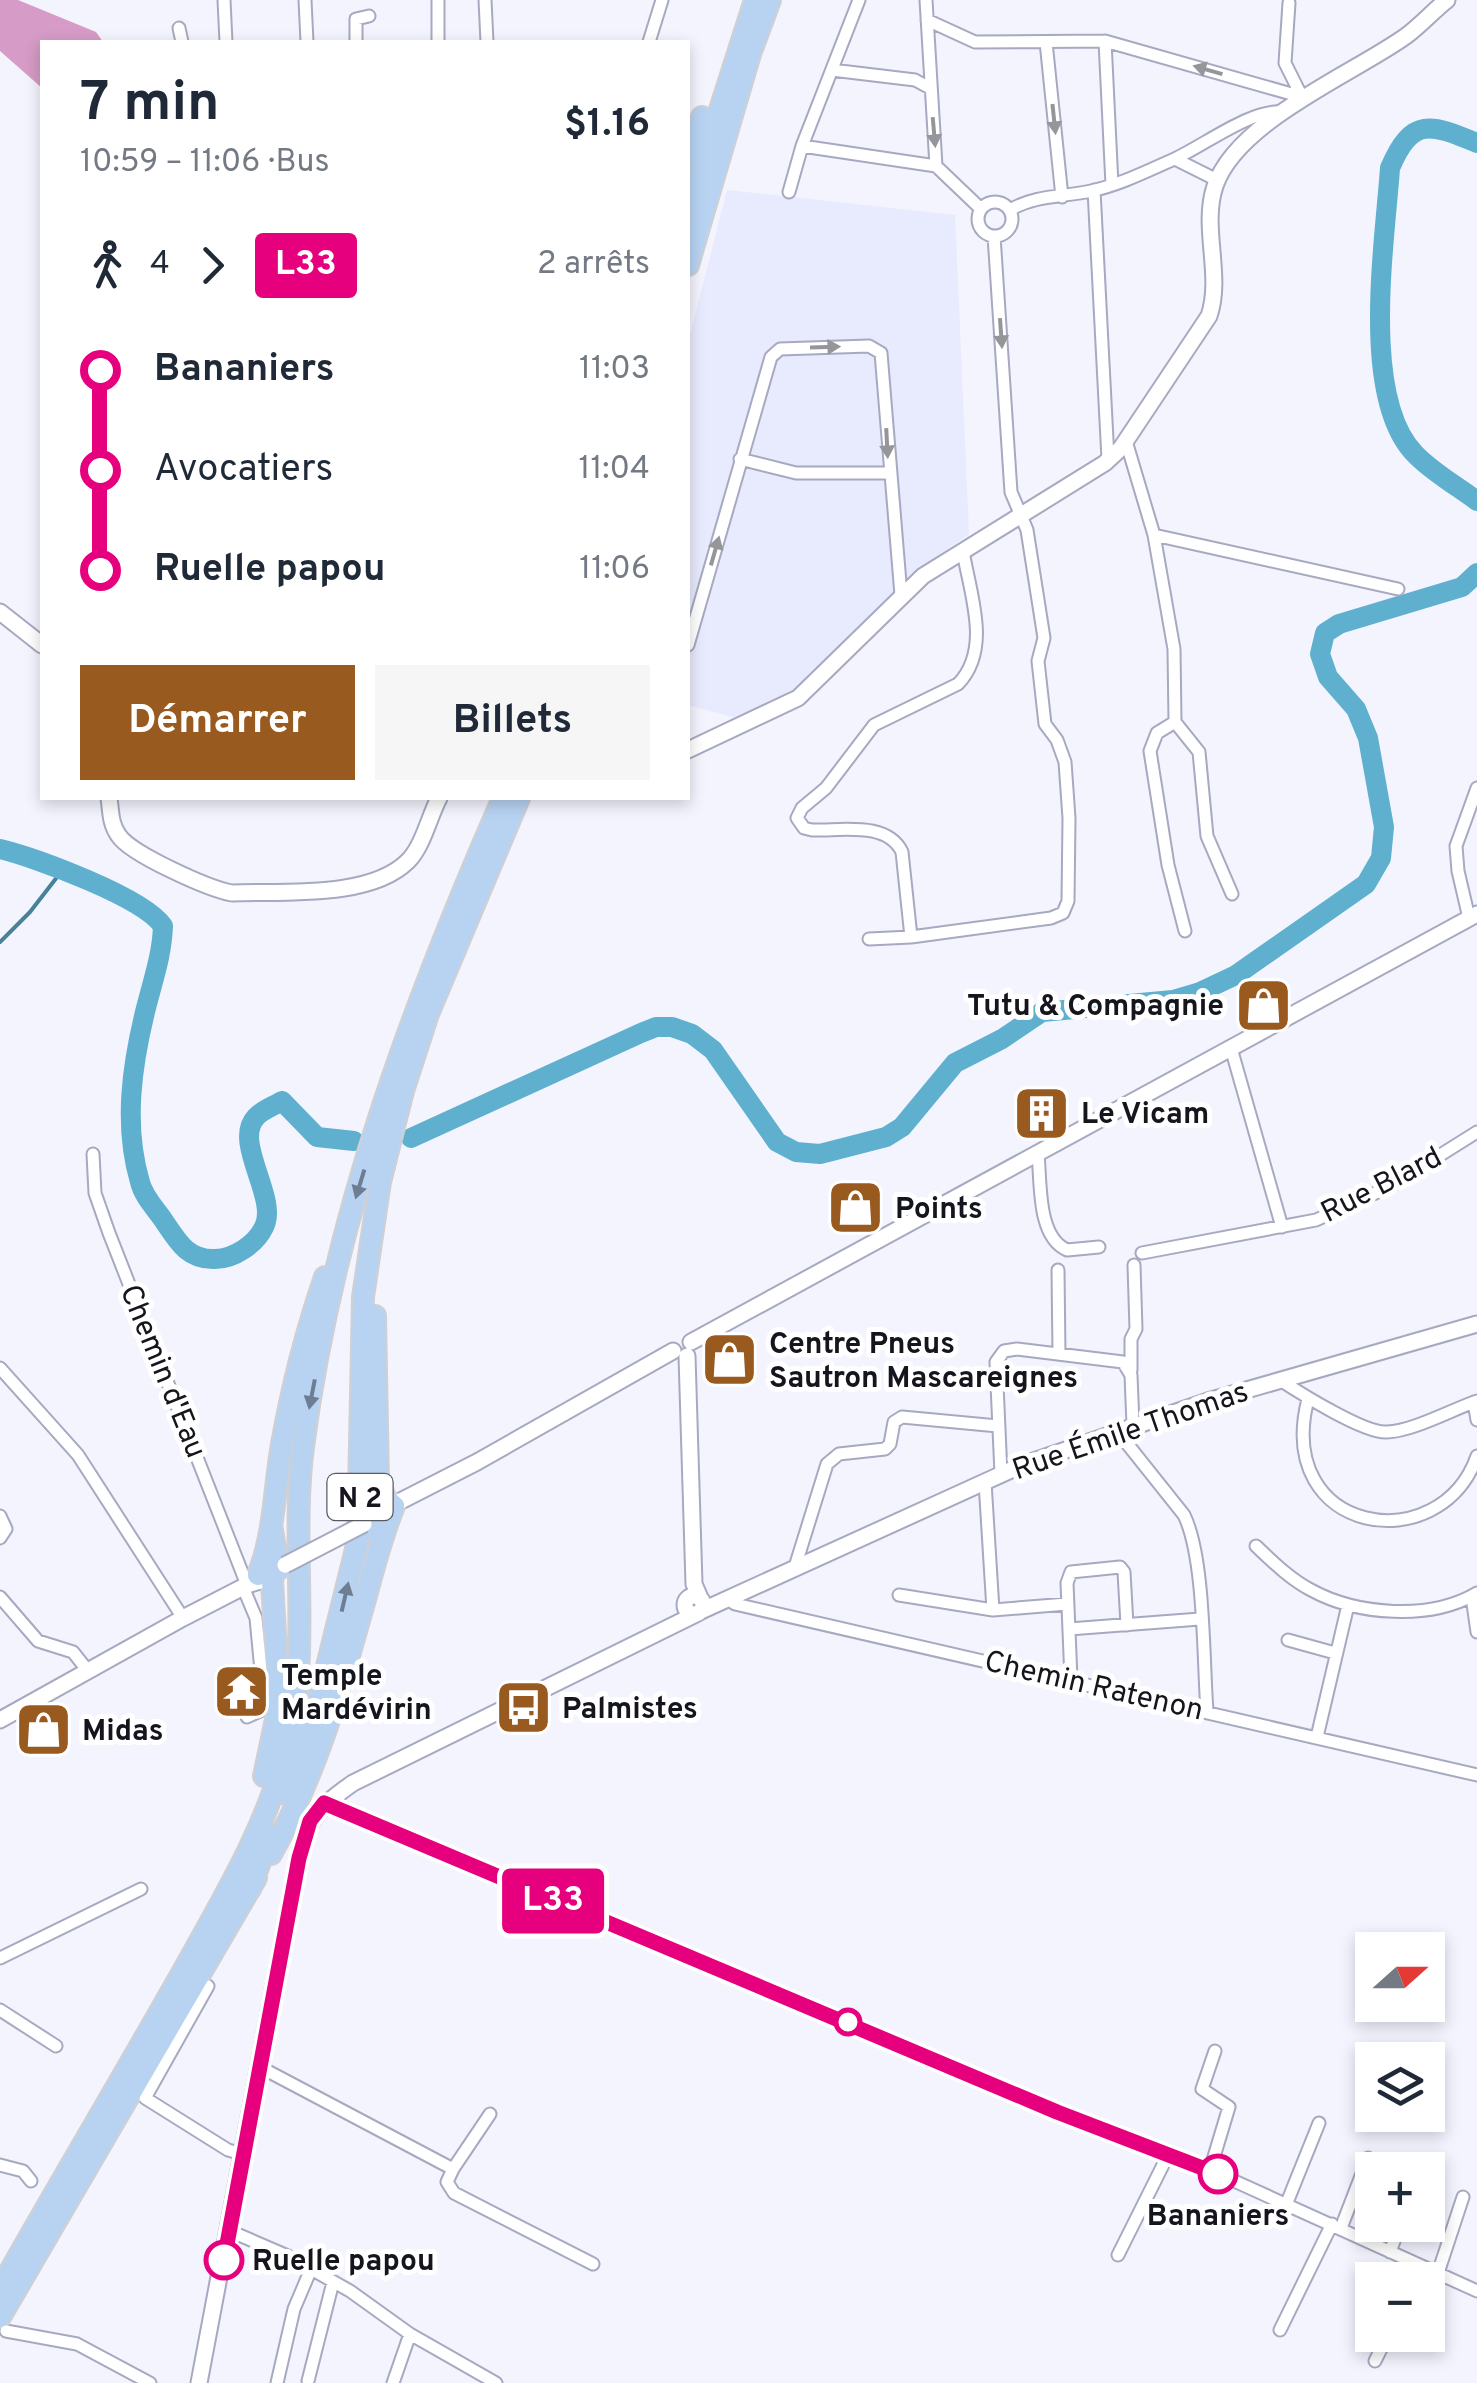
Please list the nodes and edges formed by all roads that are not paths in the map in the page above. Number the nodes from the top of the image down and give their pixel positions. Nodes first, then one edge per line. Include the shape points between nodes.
1 (224, 0) edge
2 (305, 0) edge
3 (438, 0) edge
4 (485, 0) edge
5 (662, 0) edge
6 (770, 0) edge
7 (859, 0) edge
8 (926, 0) edge
9 (1441, 2) edge
10 (1289, 3) dead end
11 (753, 6) edge
12 (369, 16) dead end
13 (927, 20) junction
14 (179, 28) dead end
15 (182, 40) edge
16 (226, 40) edge
17 (307, 40) edge
18 (356, 40) edge
19 (438, 40) edge
20 (486, 40) edge
21 (650, 40) edge
22 (1105, 41) junction
23 (1046, 42) junction
24 (832, 70) junction
25 (930, 88) junction
26 (1302, 98) junction
27 (1282, 112) junction
28 (802, 146) junction
29 (690, 151) edge
30 (1175, 159) junction
31 (936, 166) junction
32 (1217, 180) junction
33 (1112, 186) junction
34 (1094, 190) junction
35 (790, 192) dead end
36 (1062, 197) junction
37 (690, 204) edge
38 (981, 210) junction
39 (1010, 210) junction
40 (994, 236) junction
41 (690, 258) edge
42 (1126, 441) junction
43 (740, 459) junction
44 (1108, 460) junction
45 (889, 474) junction
46 (1022, 514) junction
47 (1154, 536) junction
48 (963, 551) junction
49 (1398, 588) dead end
50 (901, 595) junction
51 (0, 612) edge
52 (690, 638) edge
53 (40, 643) edge
54 (1175, 722) junction
55 (690, 749) edge
56 (1477, 788) edge
57 (110, 800) edge
58 (437, 800) edge
59 (502, 800) edge
60 (518, 800) edge
61 (1232, 894) dead end
62 (1473, 916) edge
63 (1186, 930) dead end
64 (911, 937) junction
65 (869, 939) dead end
66 (1231, 1048) junction
67 (403, 1091) junction
68 (1477, 1132) edge
69 (94, 1154) dead end
70 (1038, 1154) junction
71 (1282, 1227) junction
72 (346, 1230) junction
73 (1099, 1247) dead end
74 (1142, 1253) dead end
75 (1134, 1266) dead end
76 (1058, 1270) dead end
77 (1477, 1324) edge
78 (684, 1350) junction
79 (1059, 1354) junction
80 (0, 1368) edge
81 (1131, 1374) junction
82 (1280, 1380) junction
83 (1308, 1399) junction
84 (1475, 1402) edge
85 (1477, 1420) edge
86 (998, 1426) junction
87 (1125, 1428) junction
88 (1477, 1456) edge
89 (1001, 1474) junction
90 (378, 1481) junction
91 (985, 1482) junction
92 (394, 1506) junction
93 (0, 1516) edge
94 (371, 1528) junction
95 (0, 1538) edge
96 (1256, 1546) dead end
97 (795, 1567) junction
98 (260, 1579) junction
99 (899, 1595) dead end
100 (1474, 1595) edge
101 (0, 1598) edge
102 (700, 1601) junction
103 (1067, 1604) junction
104 (1348, 1605) junction
105 (993, 1610) junction
106 (183, 1618) junction
107 (1200, 1619) junction
108 (1128, 1626) junction
109 (1069, 1629) junction
110 (1477, 1632) edge
111 (1288, 1640) dead end
112 (1335, 1652) junction
113 (88, 1671) junction
114 (1072, 1679) junction
115 (1207, 1710) junction
116 (246, 1717) dead end
117 (0, 1720) edge
118 (1317, 1737) junction
119 (1477, 1775) edge
120 (324, 1803) junction
121 (140, 1889) dead end
122 (250, 1889) junction
123 (200, 1941) junction
124 (0, 1958) edge
125 (208, 1986) dead end
126 (0, 2010) edge
127 (56, 2046) dead end
128 (1215, 2052) dead end
129 (258, 2066) junction
130 (490, 2114) dead end
131 (1319, 2124) dead end
132 (1168, 2153) junction
133 (242, 2154) junction
134 (0, 2166) edge
135 (453, 2169) junction
136 (1210, 2170) junction
137 (31, 2181) dead end
138 (1355, 2186) edge
139 (1463, 2197) dead end
140 (1286, 2205) junction
141 (1336, 2226) junction
142 (230, 2231) junction
143 (1394, 2242) edge
144 (1390, 2252) junction
145 (1118, 2255) dead end
146 (1412, 2262) edge
147 (1442, 2262) edge
148 (592, 2264) dead end
149 (311, 2268) junction
150 (1445, 2276) edge
151 (334, 2282) junction
152 (0, 2289) edge
153 (1477, 2291) edge
154 (3, 2324) edge
155 (1280, 2330) dead end
156 (410, 2334) junction
157 (1380, 2352) edge
158 (1375, 2362) dead end
159 (308, 2381) edge
160 (150, 2383) edge
161 (199, 2383) edge
162 (277, 2383) edge
163 (393, 2383) edge
164 (496, 2383) edge

1 - 16 street
2 - 17 street
3 - 19 street
4 - 20 street
5 - 21 street
6 - 41 highway
7 - 24 street
8 - 13 street
9 - 26 street via 1409,34
10 - 26 street via 1285,63
11 - 29 highway via 732,36
11 - 37 highway
12 - 18 street via 356,20
13 - 23 street via 975,42
13 - 25 street
14 - 15 street
22 - 23 street
26 -> 22 street
22 - 33 street
23 -> 36 street
24 - 25 street via 915,80
24 - 28 street
25 -> 31 street
26 - 27 street
27 - 30 street via 1262,114
27 - 32 street
28 - 31 street
28 - 35 street
30 - 32 street
30 - 33 street
31 - 38 street
32 - 42 street via 1210,234 1213,306
33 - 34 street
34 - 36 street
34 - 44 street
36 - 39 street via 1034,198
38 - 39 street via 997,202
38 - 40 street via 982,230
39 - 40 street via 1010,227
40 -> 46 street via 1011,492
42 - 44 street
42 - 47 street
43 - 45 street via 796,473
43 -> 45 street via 774,352 869,346 883,358
52 -> 43 street
44 - 46 street
45 - 50 street
46 - 48 street
46 - 64 street via 1044,638 1038,660 1045,724 1062,750 1068,901 1063,913 1045,919
47 - 49 street
47 - 54 street via 1174,649
48 - 50 street
48 - 64 street via 978,637 974,663 958,684 874,725 797,818 812,830 882,832 898,842
50 - 55 street via 798,698
51 - 53 street
54 - 61 street via 1200,752 1207,836
54 - 63 street via 1157,733 1150,750
56 - 62 street via 1456,846
57 - 58 street via 111,822 127,846 232,893 360,887 381,880 418,848
59 -> 72 highway, N 2 via 396,1059
60 - 67 highway, N 2 via 451,954
62 - 66 street
64 - 65 street
66 - 70 street
66 - 71 street, Rue Blard
67 - 90 highway via 379,1252
122 -> 67 highway, N 2 via 313,1723 358,1542 364,1282
68 - 71 street, Rue Blard via 1368,1198
69 - 98 street, Chemin d'Eau via 96,1193 109,1233
70 - 73 street via 1052,1240 1067,1250
70 - 78 street
71 - 74 street, Rue Blard
72 - 98 highway via 330,1260 298,1365 272,1530 277,1560
72 -> 123 highway, N 2 via 303,1450 298,1640 287,1747 250,1851
75 - 81 street
76 - 79 street
77 - 82 street, Rue Émile Thomas
78 - 92 street
78 - 102 street
79 - 81 street via 1118,1359
79 - 86 street via 999,1354
80 - 106 street via 78,1455
81 - 87 street
82 - 83 street
82 - 87 street, Rue Émile Thomas
83 - 84 street via 1379,1432
83 - 88 street via 1302,1436 1308,1470 1321,1492 1362,1518 1420,1516 1458,1489
84 - 85 street
86 - 89 street
86 - 97 street, Rue Émile Thomas via 902,1417 885,1449 835,1456
87 - 89 street, Rue Émile Thomas
87 - 107 street via 1190,1528
89 - 91 street, Rue Émile Thomas
90 - 92 highway
90 - 94 highway
91 - 97 street, Rue Émile Thomas
91 - 105 street
92 - 94 highway
93 - 95 street via 6,1530
94 - 98 street, bridge
94 - 122 highway via 333,1712 302,1792
96 - 104 street via 1312,1591
97 - 102 street, Rue Émile Thomas
98 - 106 street
98 - 116 street, Chemin d'Eau via 256,1618 264,1704
98 - 123 highway via 272,1603 279,1695 274,1740 240,1848
99 - 105 street
100 - 104 street via 1416,1611
100 - 110 street
101 - 113 street via 38,1641 73,1652
102 - 114 street, Chemin Ratenon
102 - 120 street via 674,1624
103 - 105 street
103 - 108 street via 1071,1572 1120,1567
103 - 109 street
104 - 112 street
106 - 113 street
107 - 108 street
107 - 115 street
108 - 109 street
109 - 114 street
111 - 112 street
112 - 118 street
113 - 117 street
114 - 115 street, Chemin Ratenon
115 - 118 street, Chemin Ratenon
118 - 119 street, Chemin Ratenon
120 - 129 street via 303,1841
120 - 132 street
121 - 124 street
122 - 154 highway, N 2
123 - 152 highway, N 2
125 - 133 street via 145,2098
126 - 127 street
128 - 136 street via 1202,2089 1230,2106
129 - 133 street
129 - 135 street
130 - 135 street
131 - 140 street
132 - 136 street
132 - 145 street
133 - 142 street
134 - 137 street
135 - 148 street via 447,2182 454,2193
136 - 140 street
138 - 141 street
139 - 147 street
140 - 141 street
141 - 144 street
141 - 155 street
142 - 149 street
142 - 161 street
143 - 144 street
144 - 146 street
149 - 151 street
149 - 162 street
150 - 153 street
151 - 156 street
151 - 159 street
154 - 160 street via 78,2344
156 - 163 street
156 - 164 street
157 - 158 street

